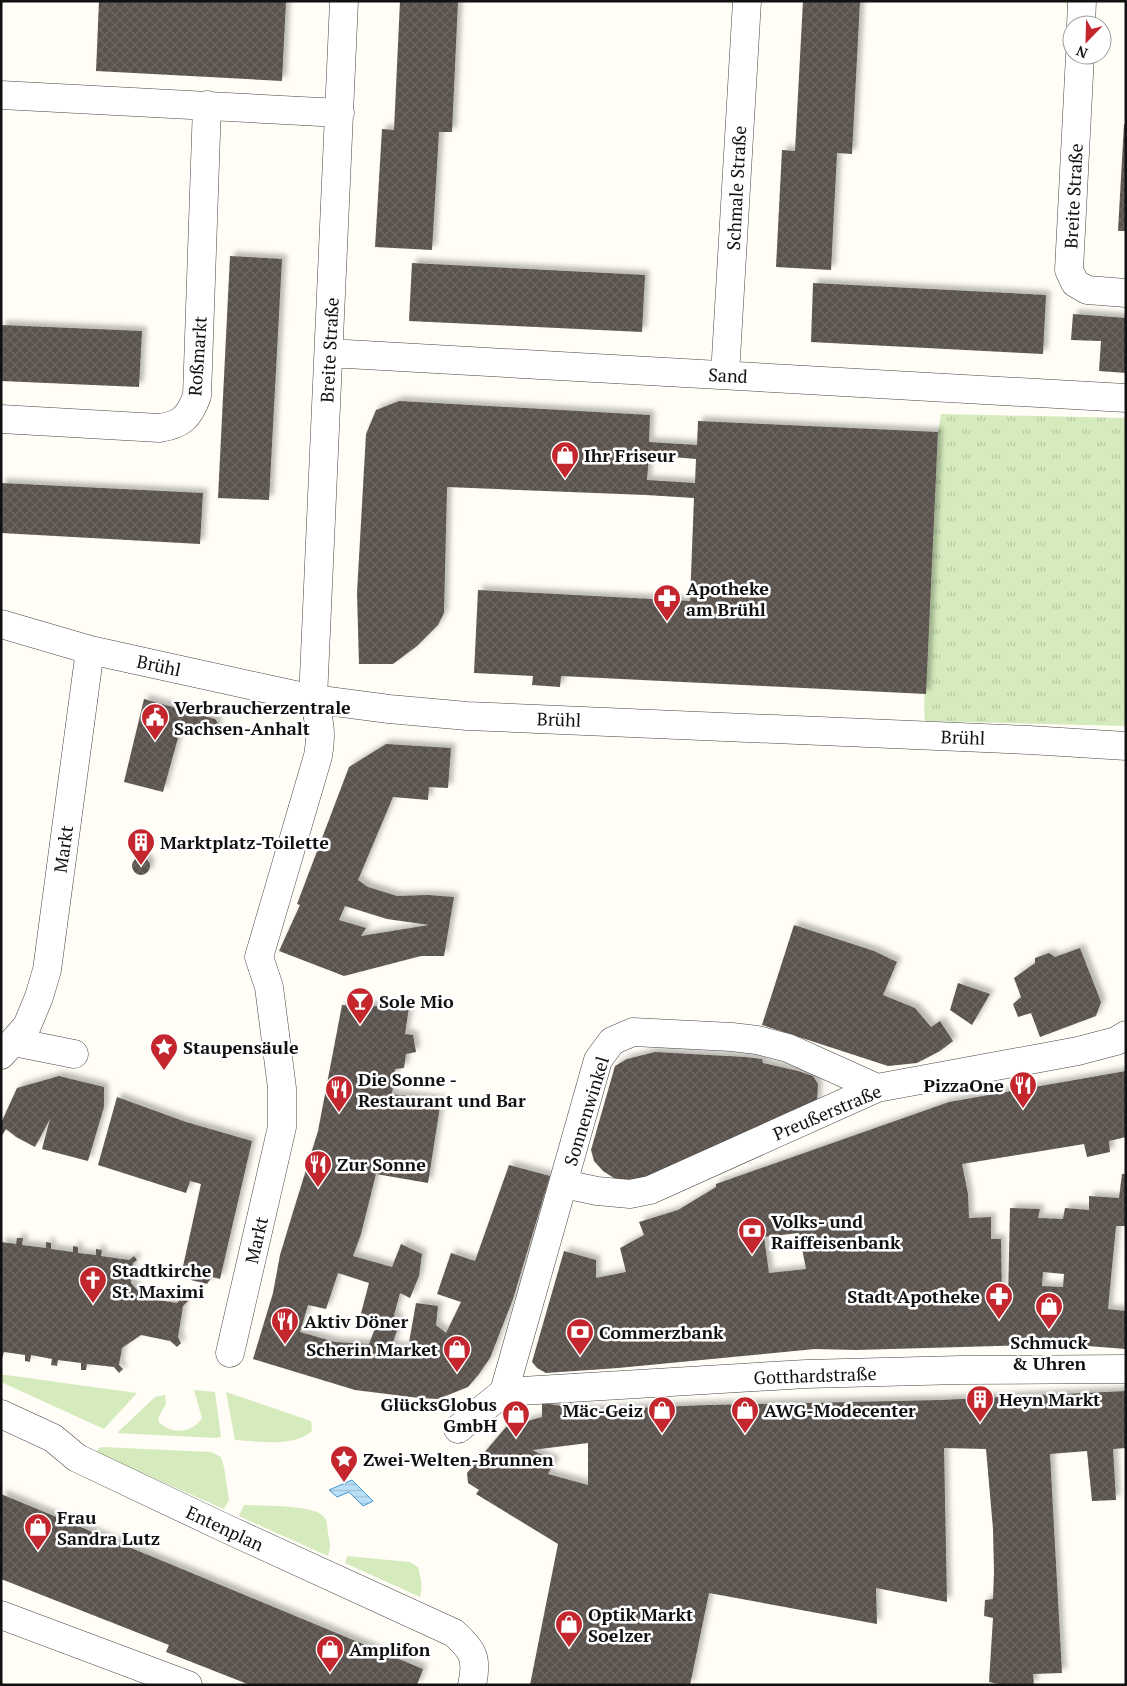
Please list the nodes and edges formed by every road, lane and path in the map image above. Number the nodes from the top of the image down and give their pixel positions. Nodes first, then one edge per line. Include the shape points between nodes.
1 (344, 1) edge
2 (747, 1) edge
3 (1082, 1) edge
4 (1081, 15) edge
5 (1079, 65) edge
6 (1, 95) edge
7 (207, 105) junction
8 (340, 113) junction
9 (1126, 293) edge
10 (329, 353) junction
11 (725, 375) junction
12 (1126, 398) edge
13 (1, 419) edge
14 (1, 624) edge
15 (90, 650) junction
16 (313, 699) junction
17 (1126, 746) edge
18 (1126, 1035) edge
19 (8, 1048) edge
20 (74, 1054) dead end
21 (877, 1088) junction
22 (564, 1184) junction
23 (230, 1352) dead end
24 (1126, 1369) edge
25 (504, 1392) junction
26 (1, 1414) edge
27 (458, 1429) dead end
28 (1, 1615) edge
29 (188, 1685) edge
30 (472, 1685) edge

1 - 8 street, Breite Straße
2 - 11 street, Schmale Straße
3 - 4 street
5 - 9 street, Breite Straße via 1069,270 1075,282 1088,290
6 - 7 street
7 - 8 street
7 - 13 street, Roßmarkt via 197,396 192,410 178,423 159,428
8 - 10 street, Breite Straße
10 - 11 street, Sand
10 - 16 street, Breite Straße
11 - 12 street, Sand
14 - 15 street, Brühl
15 - 16 street, Brühl
15 - 19 street, Markt via 47,970 27,1026
16 - 17 street, Brühl via 468,716
16 - 23 street, Markt via 321,725 318,756 259,957 269,987 282,1088 282,1127
18 - 21 street, Preußerstraße via 1116,1041 1078,1051
19 - 20 street, Markt
21 - 22 street, Preußerstraße via 650,1190 630,1194
21 - 22 street, Sonnenwinkel via 788,1048 756,1040 634,1032 612,1041 598,1060
22 - 25 street, Sonnenwinkel
24 - 25 street, Gotthardstraße via 806,1374
25 - 27 street
26 - 30 street, Entenplan via 53,1438 77,1458 454,1633 468,1646 474,1659
28 - 29 street

